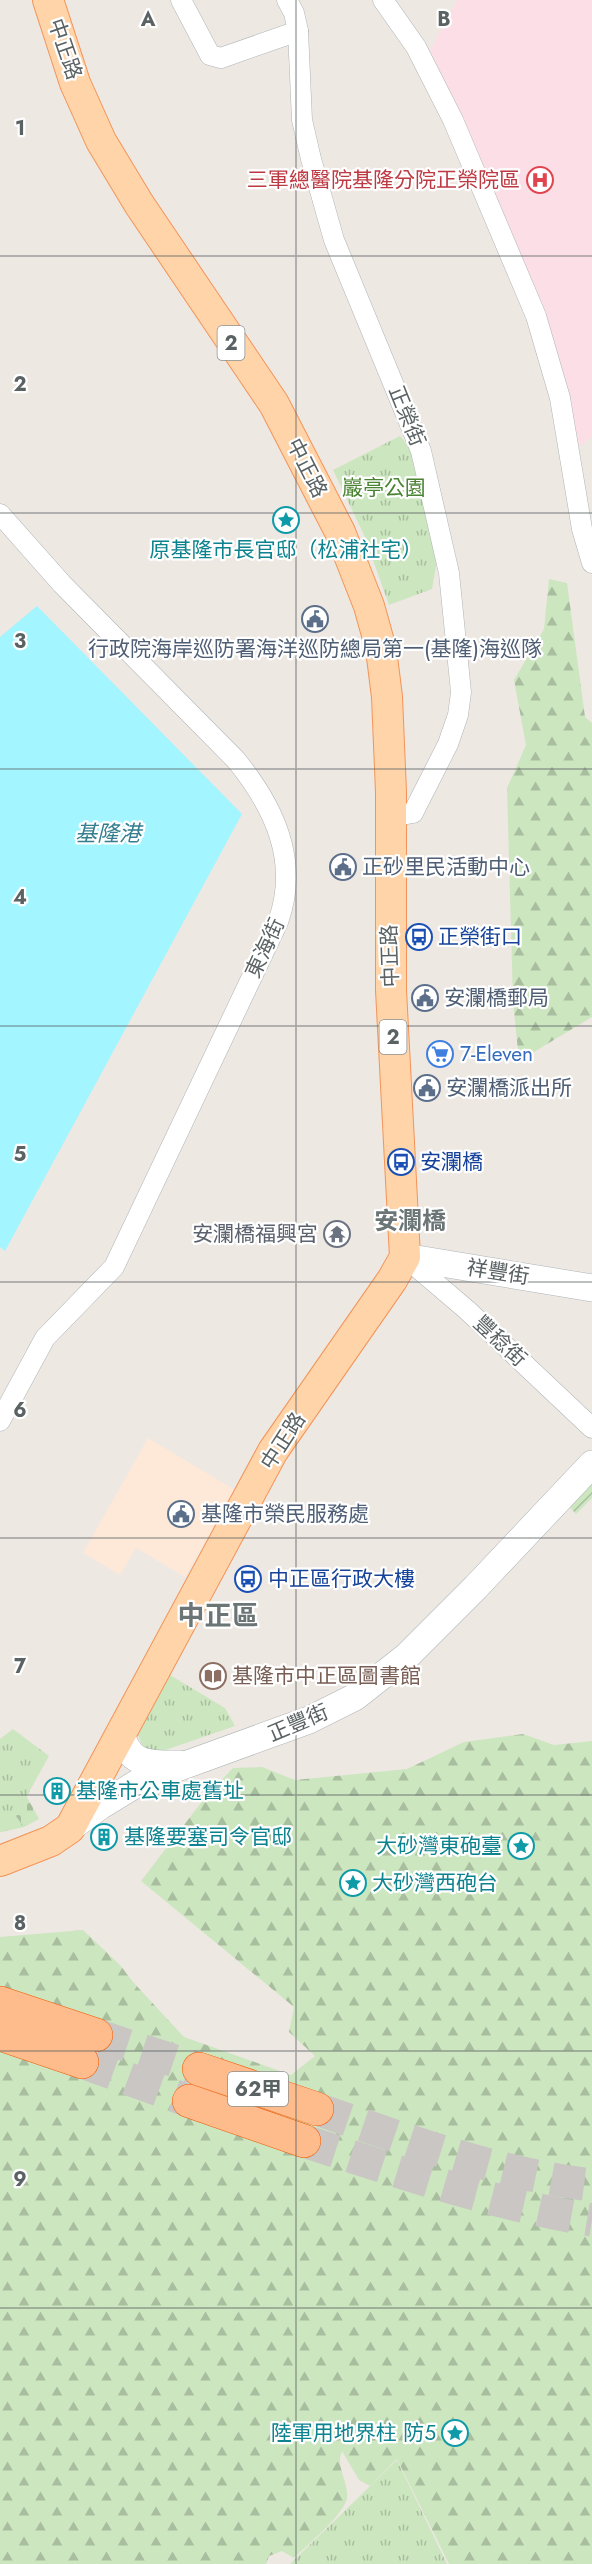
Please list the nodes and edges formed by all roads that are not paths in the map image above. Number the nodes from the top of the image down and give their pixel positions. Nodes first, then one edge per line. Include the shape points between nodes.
1 (48, 0) edge
2 (181, 0) edge
3 (287, 0) edge
4 (383, 0) edge
5 (298, 31) junction
6 (0, 514) edge
7 (592, 563) edge
8 (390, 817) junction
9 (405, 1257) junction
10 (592, 1288) edge
11 (0, 1421) edge
12 (592, 1428) edge
13 (592, 1464) edge
14 (121, 1731) junction
15 (186, 1764) junction
16 (70, 1828) junction
17 (0, 1861) edge
18 (0, 2003) edge
19 (0, 2034) edge
20 (199, 2069) tunnel mouth
21 (189, 2101) tunnel mouth
22 (317, 2109) tunnel mouth
23 (304, 2141) tunnel mouth

1 - 8 main road, 中正路 / 2 via 75,83 101,141 145,214 274,404 356,568 384,668
2 - 5 street via 210,55 221,58
3 - 5 street, 正榮街
4 - 7 street via 416,47 453,120 536,316 560,398 582,529
5 - 8 street, 正榮街 via 302,120 311,159 334,240 421,451 449,573 461,692 458,714 448,744 413,813
6 - 11 street, 東海街 via 62,584 254,782 276,821 288,883 278,922 114,1267 45,1338
8 - 9 main road, 中正路 / 2 via 391,990
9 - 10 street, 祥豐街
9 - 12 street, 豐稔街
9 - 14 main road, 中正路 via 273,1451
13 - 15 street, 正豐街 via 407,1656 355,1697 290,1727
14 - 15 street via 124,1747 135,1758 150,1764
14 - 16 main road, 中正路
15 - 16 street, 正豐街 via 141,1781
16 - 17 main road via 51,1841
18 - 19 highway via 89,2048
20 - 22 highway, 62甲
21 - 23 highway, 62甲

